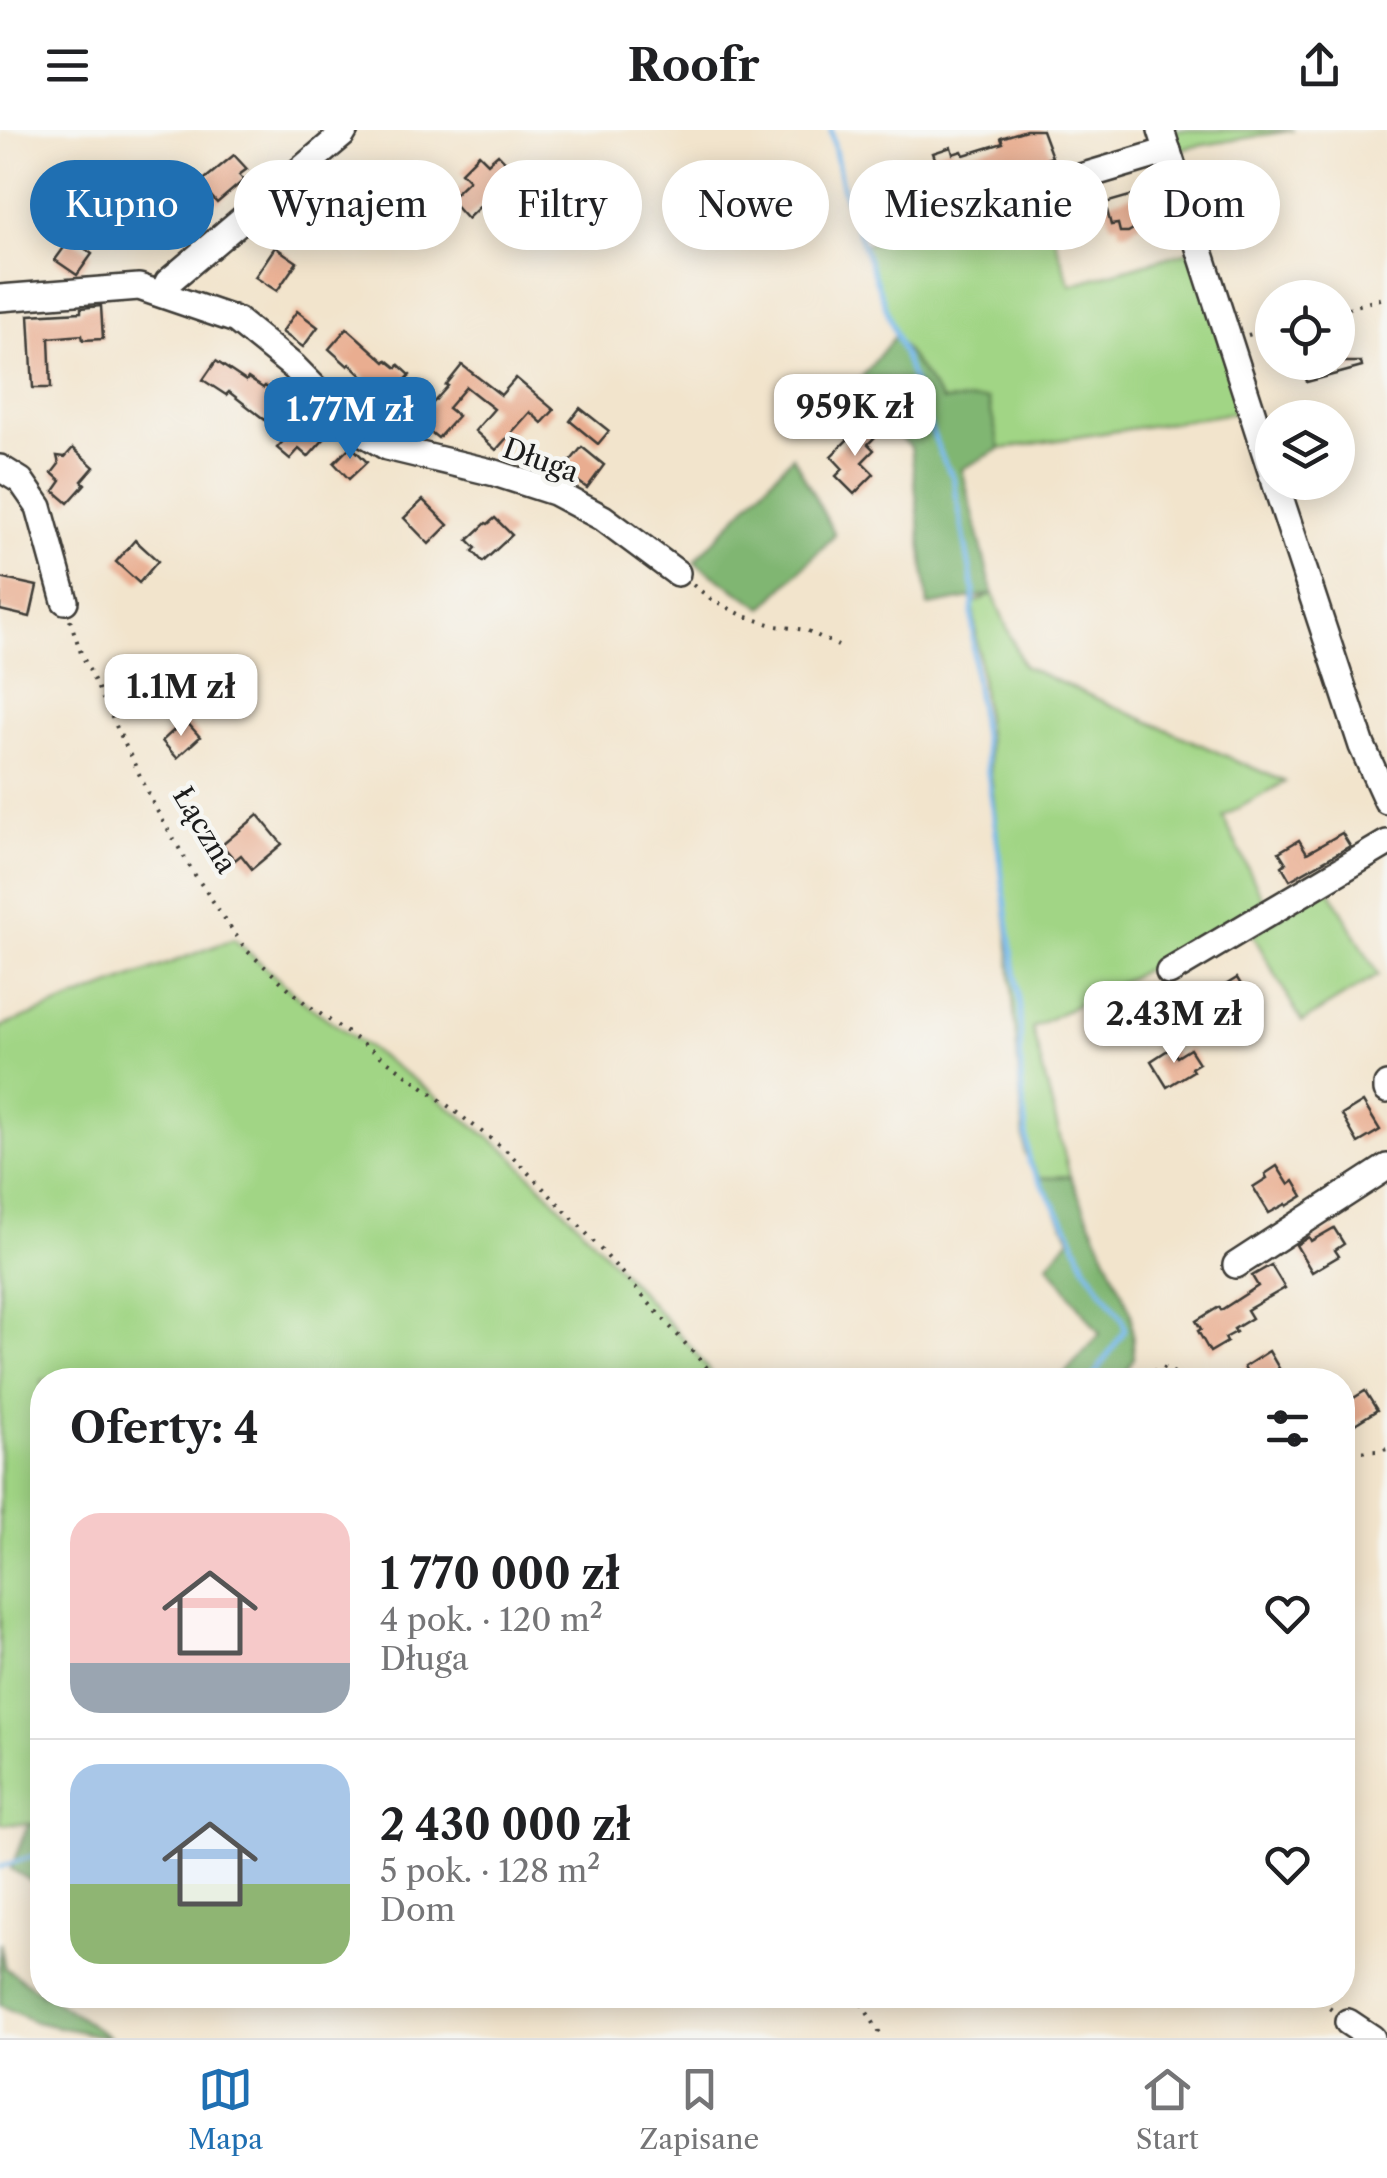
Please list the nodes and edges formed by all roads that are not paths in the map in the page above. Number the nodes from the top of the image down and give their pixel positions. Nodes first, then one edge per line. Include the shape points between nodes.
1 (344, 130) edge
2 (1164, 140) edge
3 (1107, 160) edge
4 (162, 294) junction
5 (0, 298) edge
6 (1255, 421) edge
7 (0, 468) edge
8 (1281, 500) edge
9 (677, 572) road end
10 (64, 602) road end
11 (1387, 800) edge
12 (1387, 843) edge
13 (1168, 972) dead end
14 (1387, 1167) edge
15 (1236, 1265) dead end
16 (1348, 2022) dead end
17 (1372, 2038) edge

1 - 4 street
2 - 3 street
2 - 6 street
4 - 5 street, Długa via 139,286
4 - 9 street, Długa via 236,320 353,427 388,448 554,492 604,518
7 - 10 street via 21,481 39,507
8 - 11 street via 1362,746
12 - 13 street
14 - 15 street
16 - 17 street

